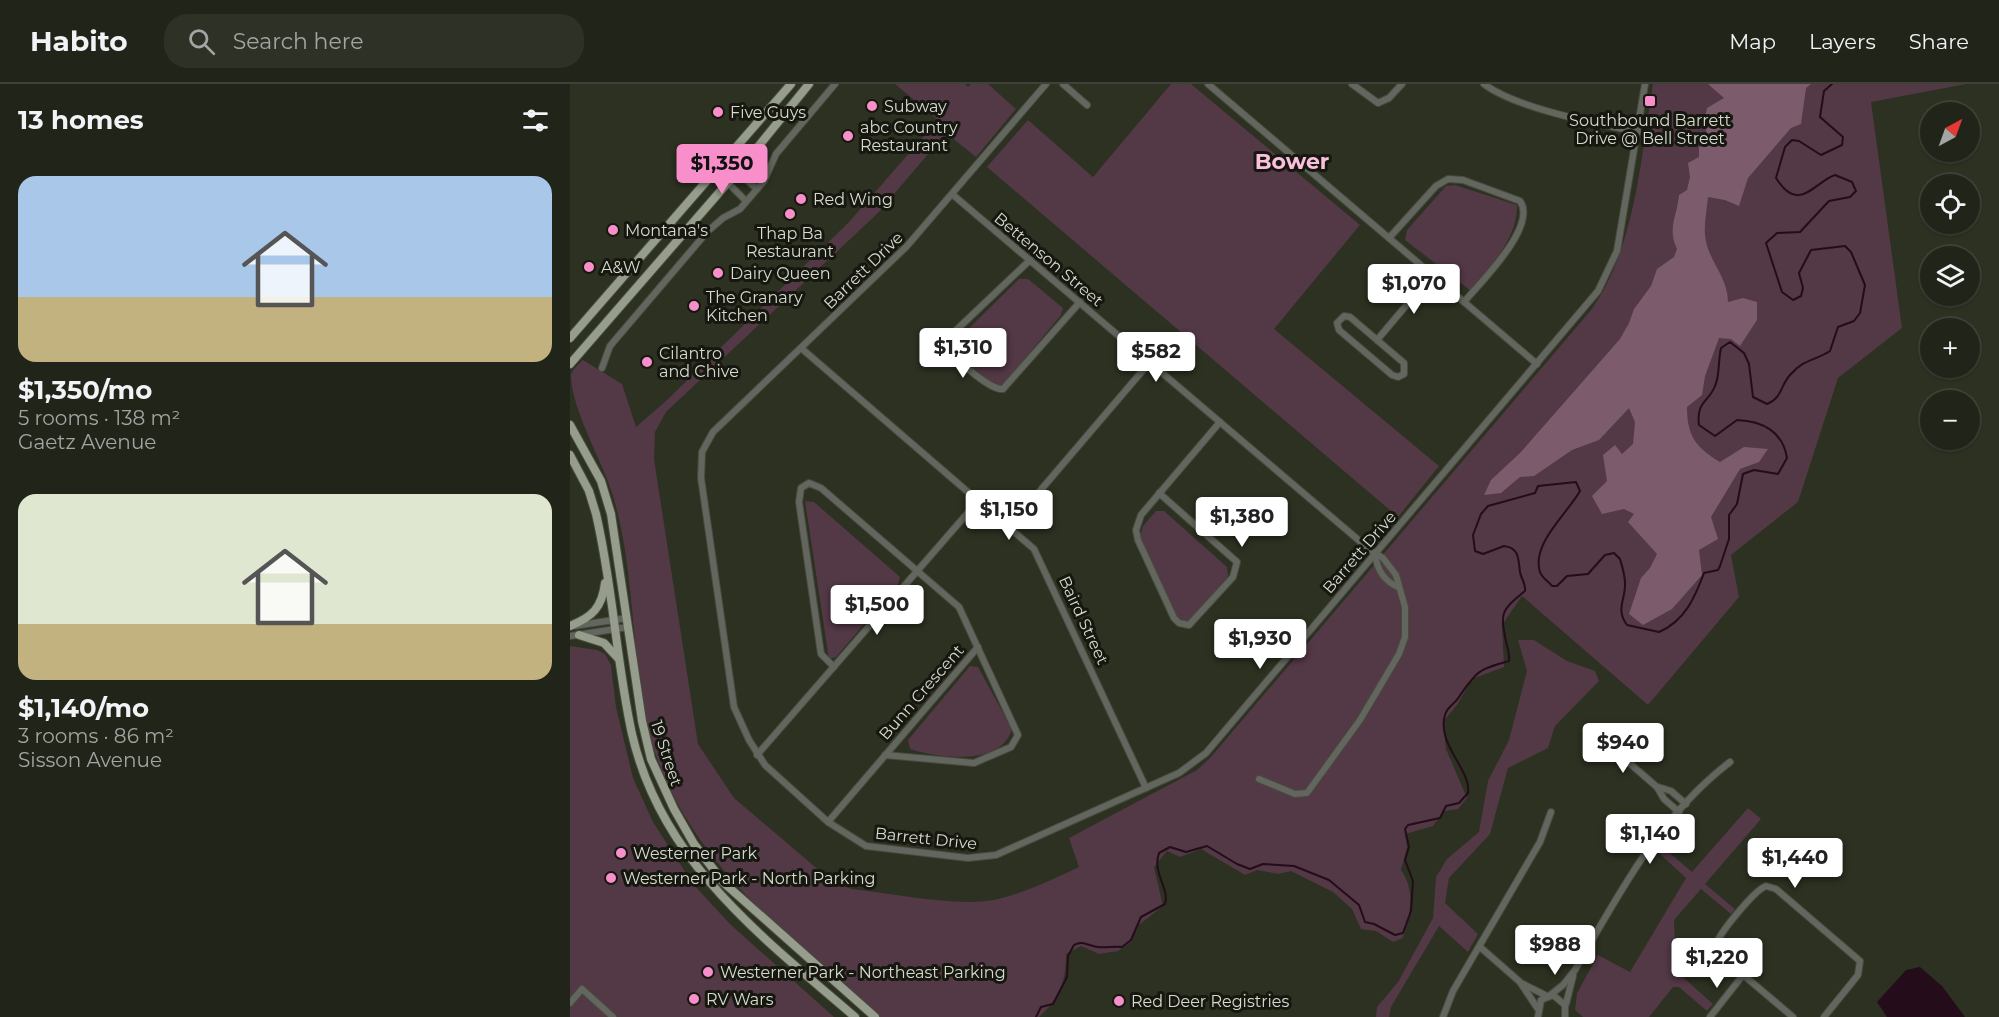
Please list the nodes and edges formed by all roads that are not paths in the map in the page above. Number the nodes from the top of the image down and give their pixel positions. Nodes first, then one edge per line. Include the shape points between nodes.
1 (791, 84) edge
2 (809, 84) edge
3 (835, 84) edge
4 (1046, 84) edge
5 (1063, 84) edge
6 (1208, 84) edge
7 (1352, 84) edge
8 (1402, 84) edge
9 (1484, 84) edge
10 (1645, 84) edge
11 (1087, 105) dead end
12 (1638, 132) junction
13 (725, 161) junction
14 (716, 171) junction
15 (737, 172) junction
16 (727, 183) junction
17 (757, 189) junction
18 (952, 194) junction
19 (747, 201) junction
20 (1389, 238) junction
21 (1030, 260) junction
22 (1432, 275) junction
23 (1080, 302) junction
24 (1464, 302) junction
25 (582, 324) junction
26 (570, 333) edge
27 (570, 338) edge
28 (1377, 340) junction
29 (801, 348) junction
30 (1150, 362) junction
31 (570, 364) edge
32 (1537, 364) junction
33 (602, 368) dead end
34 (1220, 422) junction
35 (571, 424) edge
36 (570, 456) edge
37 (1159, 493) junction
38 (979, 500) junction
39 (1010, 526) junction
40 (1375, 554) junction
41 (606, 570) junction
42 (918, 571) junction
43 (1398, 587) junction
44 (627, 618) junction
45 (614, 620) junction
46 (570, 626) edge
47 (628, 627) junction
48 (615, 629) junction
49 (579, 635) junction
50 (570, 636) edge
51 (978, 647) junction
52 (620, 660) junction
53 (834, 667) junction
54 (1605, 742) dead end
55 (757, 754) junction
56 (885, 755) junction
57 (1730, 762) dead end
58 (1259, 779) dead end
59 (1657, 787) junction
60 (1146, 788) junction
61 (1686, 804) junction
62 (1551, 812) dead end
63 (1679, 812) junction
64 (828, 822) junction
65 (1479, 947) junction
66 (1575, 970) junction
67 (1743, 975) junction
68 (1520, 982) junction
69 (1548, 996) junction
70 (570, 1003) edge
71 (862, 1005) junction
72 (1567, 1012) edge
73 (1538, 1014) edge
74 (613, 1017) edge
75 (853, 1017) edge
76 (875, 1017) edge
77 (1443, 1017) edge
78 (1710, 1017) edge
79 (1792, 1017) edge
80 (1824, 1017) edge

1 - 13 main road
2 - 15 main road
3 - 17 street via 780,148
4 - 18 street, Barrett Drive
5 - 11 street
6 - 20 street
7 - 8 street via 1377,103 1389,98
9 - 12 street via 1505,96 1584,121
10 - 12 street, Barrett Drive
12 - 32 street, Barrett Drive via 1612,266 1592,300
13 - 14 main road
13 - 15 street
14 - 16 street
14 - 25 main road
15 - 16 main road
15 - 17 street
16 - 19 street
16 - 31 main road
17 - 19 street
18 - 21 street, Bettenson Street
18 - 29 street, Barrett Drive via 903,252
19 - 33 street via 698,242 610,346
20 - 22 street
20 - 24 street via 1436,186 1448,179 1463,180 1520,201 1525,209 1524,218 1512,242
21 - 23 street, Bettenson Street
21 - 23 street via 950,336 947,344 952,354 992,387 1004,389
22 - 24 street
22 - 28 street
23 - 30 street, Bettenson Street
24 - 32 street
25 - 26 main road
25 - 27 main road
28 - 28 street via 1350,317 1341,317 1337,323 1340,330 1392,375 1401,376 1406,370 1404,363
29 - 38 street, Baird Street
29 - 55 street, Barrett Drive via 713,432 701,459 734,707
30 - 34 street, Bettenson Street
30 - 39 street
32 - 40 street, Barrett Drive
34 - 37 street
34 - 40 street, Bettenson Street
35 - 44 main road, 19 Street via 607,496
36 - 41 main road, 19 Street via 593,503
37 - 37 street via 1139,518 1137,536 1174,618 1189,625 1233,577 1237,562
38 - 39 street, Baird Street
38 - 42 street
39 - 60 street, Baird Street via 1031,544 1040,558
40 - 43 street, Bettenson Street via 1396,575
40 - 43 street via 1376,566 1388,583
40 - 60 street, Barrett Drive via 1206,753 1184,770
41 - 45 main road, 19 Street
41 - 46 main road via 600,605 588,618
42 - 51 street, Bunn Crescent via 959,607
42 - 53 street
42 - 53 street, Bunn Crescent via 821,488 809,483 803,486 799,502 820,649
43 - 58 street, Bettenson Street via 1406,619 1399,654 1360,720 1311,789 1295,794
44 - 45 street
44 - 47 main road, 19 Street
45 - 46 street
45 - 48 main road, 19 Street
47 - 48 street
47 - 71 main road, 19 Street via 647,744 663,789 683,827 707,863 741,901
48 - 49 street
48 - 52 main road, 19 Street
49 - 50 street
49 - 52 main road via 604,643
51 - 56 street, Bunn Crescent
51 - 56 street, Bunn Crescent via 1017,732 1016,742 974,762
52 - 75 main road, 19 Street via 639,761 683,849 735,912
53 - 55 street
54 - 59 street
55 - 64 street, Barrett Drive via 773,774
56 - 64 street, Bunn Crescent
57 - 61 street via 1709,777
59 - 61 street via 1671,791
59 - 63 street via 1664,800
60 - 64 street, Barrett Drive via 1025,843 982,858 874,848 851,839
61 - 63 street
62 - 65 street via 1540,842
63 - 66 street via 1641,856
65 - 68 street
65 - 77 street
66 - 69 street
66 - 72 street
67 - 78 street
67 - 79 street
67 - 80 street via 1718,952 1716,942 1757,892 1767,886 1776,889 1860,961 1858,975
68 - 69 street
68 - 73 street
69 - 72 street via 1557,996
69 - 73 street via 1541,1000
70 - 74 street via 582,989
71 - 75 street
71 - 76 main road, 19 Street

